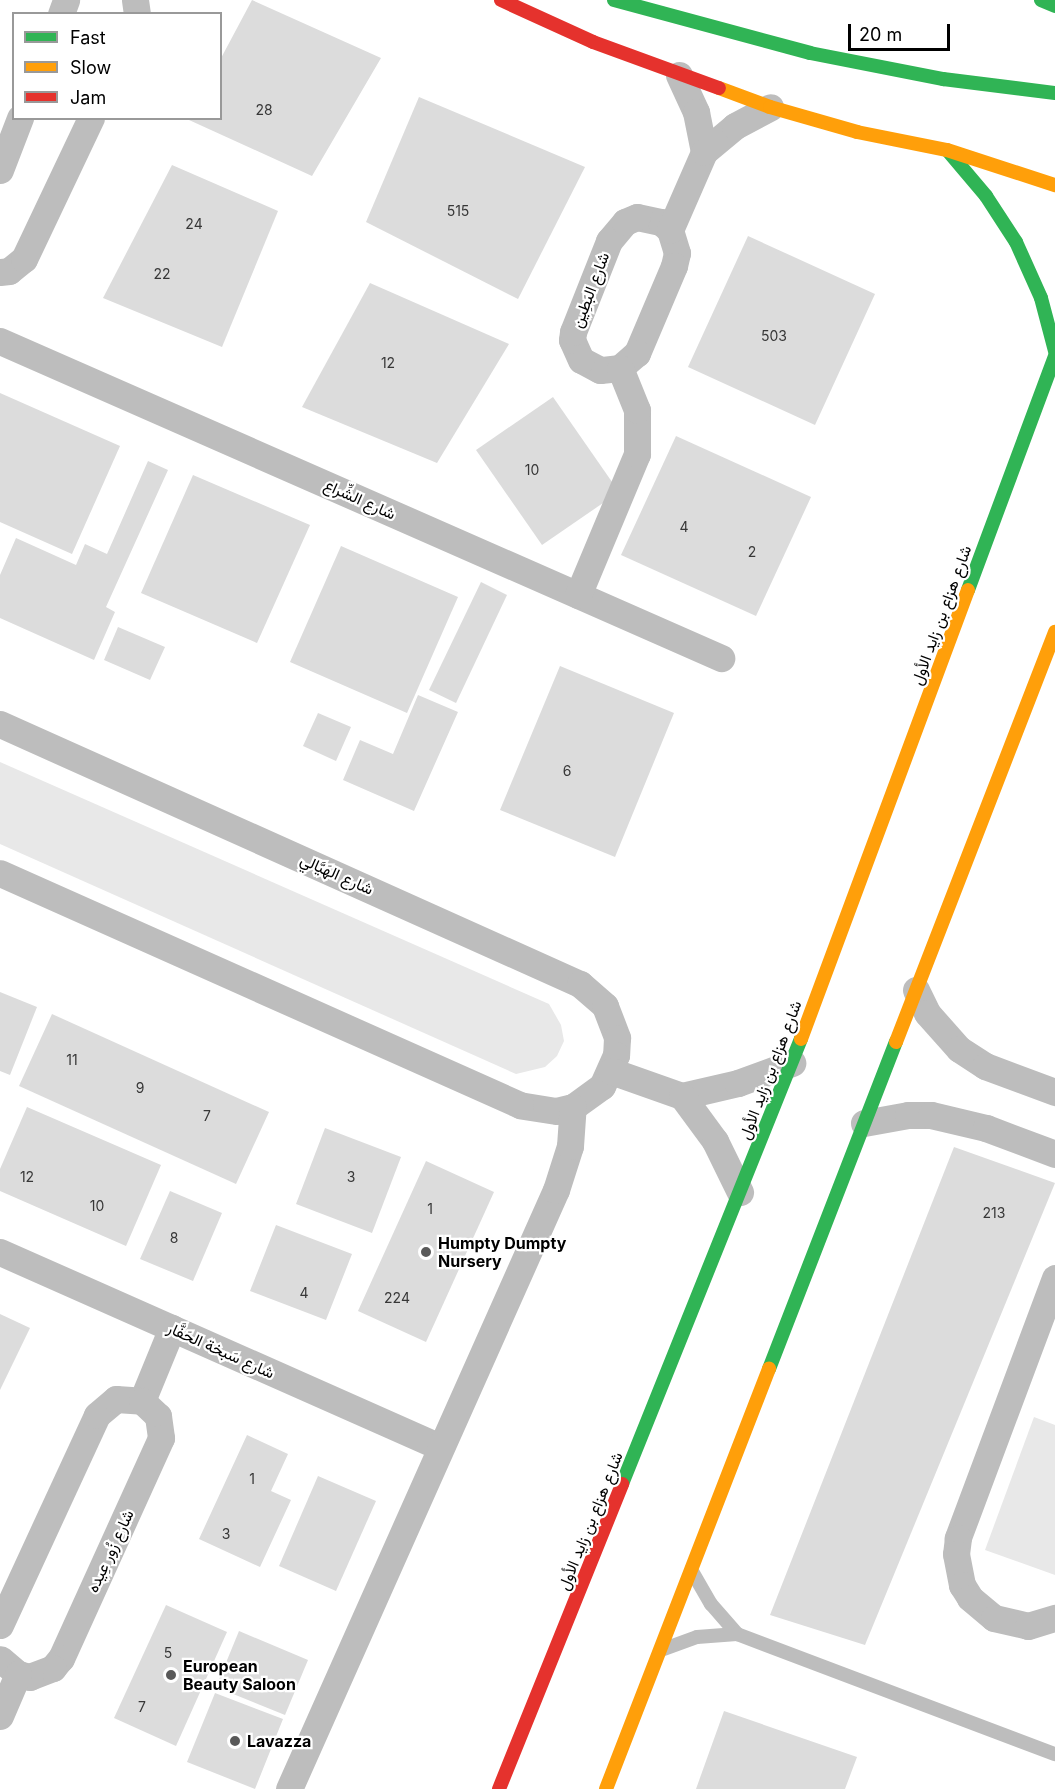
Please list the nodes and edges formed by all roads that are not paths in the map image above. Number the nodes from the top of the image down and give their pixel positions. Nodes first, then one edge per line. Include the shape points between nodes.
1 (501, 0) edge
2 (614, 0) edge
3 (1041, 0) edge
4 (1055, 6) edge
5 (679, 75) junction
6 (1055, 93) edge
7 (770, 107) junction
8 (19, 120) edge
9 (90, 120) edge
10 (947, 150) junction
11 (704, 152) junction
12 (0, 170) edge
13 (1055, 185) edge
14 (670, 230) junction
15 (0, 272) edge
16 (0, 341) edge
17 (1055, 351) edge
18 (1055, 356) edge
19 (620, 368) junction
20 (578, 595) junction
21 (1055, 632) edge
22 (721, 658) dead end
23 (0, 724) edge
24 (0, 873) edge
25 (916, 990) junction
26 (792, 1063) junction
27 (611, 1071) junction
28 (1055, 1092) edge
29 (682, 1096) junction
30 (573, 1107) junction
31 (864, 1123) junction
32 (1055, 1154) edge
33 (740, 1192) junction
34 (0, 1252) edge
35 (1055, 1278) edge
36 (172, 1328) junction
37 (142, 1401) junction
38 (441, 1447) junction
39 (692, 1569) junction
40 (1055, 1618) edge
41 (0, 1625) edge
42 (737, 1634) junction
43 (659, 1652) junction
44 (9, 1667) edge
45 (0, 1716) edge
46 (1055, 1754) edge
47 (289, 1789) edge
48 (500, 1789) edge
49 (606, 1789) edge

1 - 5 main road via 592,42
2 - 6 main road via 821,56 943,79
3 - 4 main road
5 - 7 main road
5 - 11 street via 696,112
7 - 10 main road via 857,132
7 - 11 street via 735,126
8 - 12 street
9 - 15 street via 24,259 9,271
10 - 13 main road
10 - 17 main road via 986,196 1016,242 1041,298
11 - 14 street
14 - 19 street via 677,253 674,266 637,353
14 - 19 street, شارع البَطِين via 661,222 637,217 615,230 573,332 572,340 581,360 600,370
16 - 20 street, شارع الشِّراع
18 - 26 main road, شارع هزاع بن زايد الأول
19 - 20 street via 637,410 637,454
20 - 22 street, شارع الشِّراع
21 - 25 main road
23 - 27 street, شارع الهَيَّالي via 580,984 600,1000 613,1021 616,1055
24 - 30 street via 520,1106 556,1111
25 - 28 street via 932,1020 959,1049 985,1066
25 - 31 main road
26 - 29 street via 738,1083
26 - 33 main road, شارع هزاع بن زايد الأول
27 - 29 street
27 - 30 street via 602,1086
29 - 33 street via 714,1141
30 - 38 street via 565,1168
31 - 32 street via 908,1114 931,1115 986,1128
31 - 39 main road
33 - 48 main road, شارع هزاع بن زايد الأول
34 - 36 street, شارع سَبخة الحَفَّار
35 - 40 street via 958,1538 956,1554 962,1585 970,1598 994,1618 1028,1626
36 - 37 street
36 - 38 street, شارع سَبخة الحَفَّار
37 - 41 street via 116,1399 96,1415
37 - 44 street, شارع زُور عِيده via 158,1416 161,1438 61,1658 42,1674
38 - 47 street
39 - 42 lane via 711,1604
39 - 43 main road
42 - 43 lane via 697,1637
42 - 46 lane
43 - 49 main road
44 - 45 street, شارع زُور عِيده

